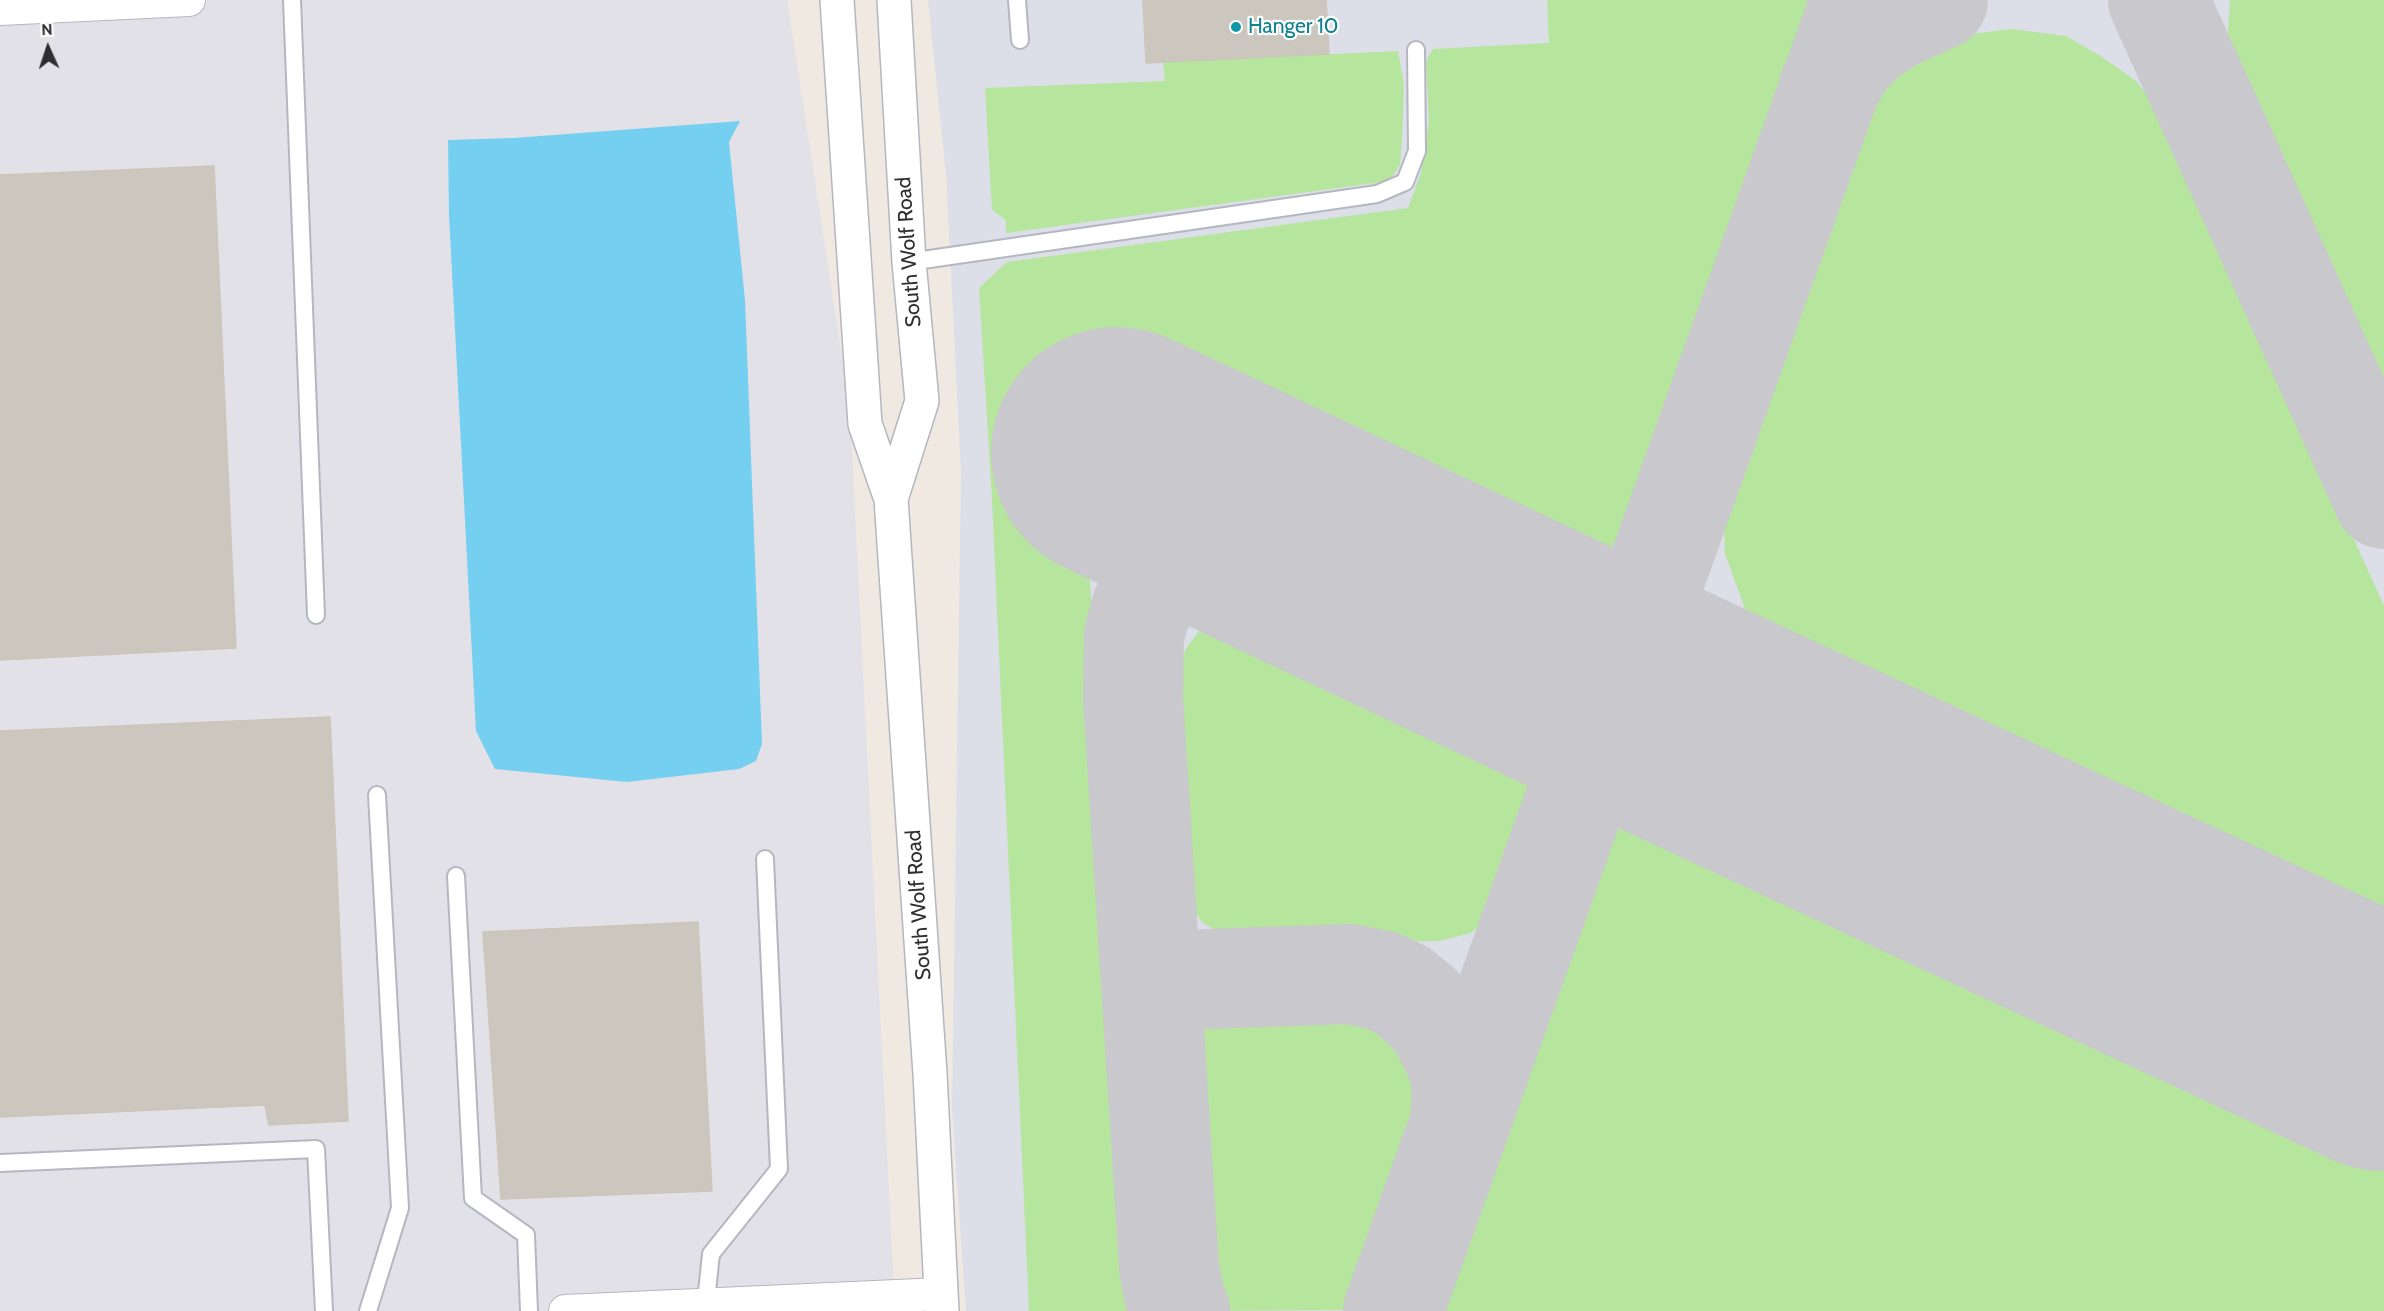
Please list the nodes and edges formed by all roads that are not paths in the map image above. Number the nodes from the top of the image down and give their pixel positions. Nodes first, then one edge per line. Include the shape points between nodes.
1 (189, 0) edge
2 (292, 0) edge
3 (837, 0) edge
4 (894, 0) edge
5 (1017, 0) edge
6 (44, 3) edge
7 (0, 9) edge
8 (1020, 40) dead end
9 (1416, 50) dead end
10 (909, 262) junction
11 (891, 499) junction
12 (316, 615) dead end
13 (377, 795) dead end
14 (765, 859) dead end
15 (456, 876) dead end
16 (0, 1163) edge
17 (941, 1302) edge
18 (705, 1308) edge
19 (324, 1311) edge
20 (368, 1311) edge
21 (529, 1311) edge
22 (566, 1311) edge

1 - 6 street
2 - 12 lane
3 - 11 main road, South Wolf Road via 865,424
4 - 10 main road, South Wolf Road
5 - 8 lane
6 - 7 street
9 - 10 lane via 1417,151 1405,182 1377,194
10 - 11 main road, South Wolf Road via 922,401
11 - 17 main road, South Wolf Road via 930,1074
13 - 20 lane via 400,1208
14 - 18 lane via 779,1169 711,1254
15 - 21 lane via 473,1198 526,1235
16 - 19 lane via 316,1149
17 - 18 street
18 - 22 street

